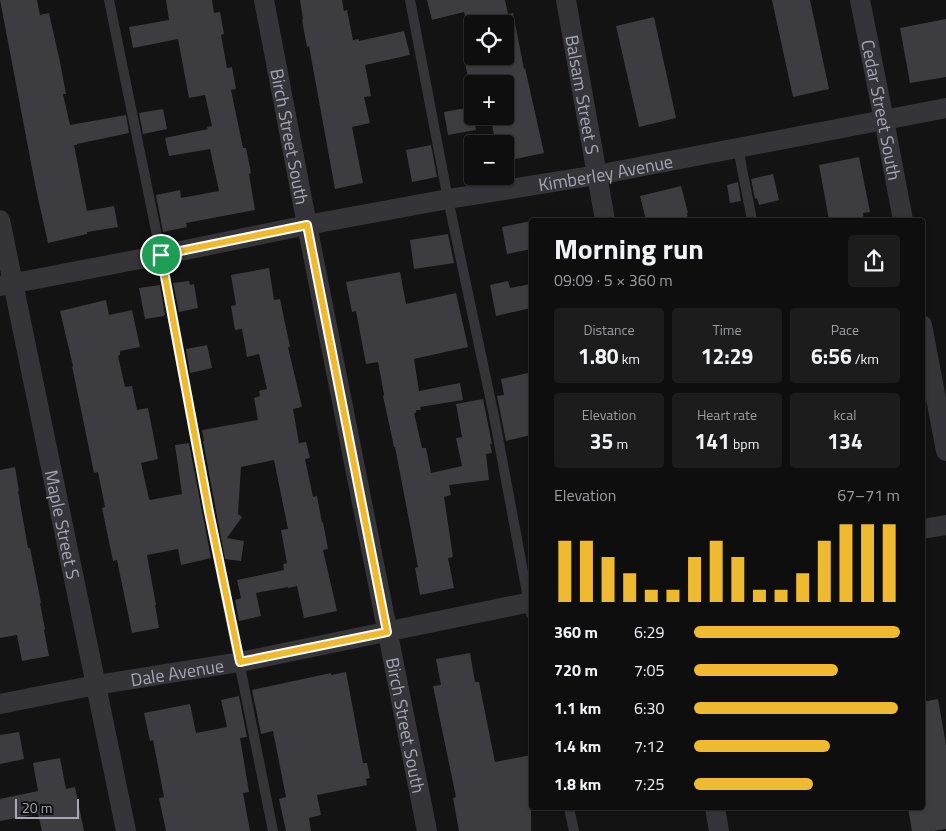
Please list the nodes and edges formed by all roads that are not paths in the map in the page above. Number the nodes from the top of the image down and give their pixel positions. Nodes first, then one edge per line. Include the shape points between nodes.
1 (109, 0) edge
2 (264, 0) edge
3 (410, 0) edge
4 (566, 0) edge
5 (860, 0) edge
6 (946, 108) edge
7 (884, 120) junction
8 (738, 148) junction
9 (597, 175) junction
10 (448, 200) junction
11 (605, 218) edge
12 (752, 218) edge
13 (903, 218) edge
14 (0, 220) edge
15 (307, 225) junction
16 (161, 255) junction
17 (6, 284) edge
18 (925, 341) edge
19 (946, 451) edge
20 (946, 525) edge
21 (925, 529) edge
22 (529, 601) edge
23 (529, 606) edge
24 (387, 632) junction
25 (240, 662) junction
26 (96, 685) junction
27 (0, 704) edge
28 (569, 810) edge
29 (715, 810) edge
30 (126, 831) edge
31 (273, 831) edge
32 (427, 831) edge
33 (574, 831) edge
34 (719, 831) edge

1 - 16 lane
2 - 15 street, Birch Street South
3 - 10 lane
4 - 9 street, Balsam Street S
5 - 7 street, Cedar Street South
6 - 7 street, Kimberley Avenue
7 - 8 street, Kimberley Avenue
7 - 13 street, Cedar Street South
8 - 9 street, Kimberley Avenue
8 - 12 lane
9 - 10 street, Kimberley Avenue
9 - 11 street, Balsam Street S
10 - 15 street, Kimberley Avenue
10 - 22 lane
14 - 17 street, Maple Street S
15 - 16 street, Kimberley Avenue
15 - 24 street, Birch Street South
16 - 17 street, Kimberley Avenue
16 - 25 lane via 203,485
17 - 26 street, Maple Street S
18 - 19 street
20 - 21 street
23 - 24 street, Dale Avenue
24 - 25 street, Dale Avenue
24 - 32 street, Birch Street South
25 - 26 street, Dale Avenue
25 - 31 lane
26 - 27 street, Dale Avenue
26 - 30 street, Maple Street S
28 - 33 lane
29 - 34 street

